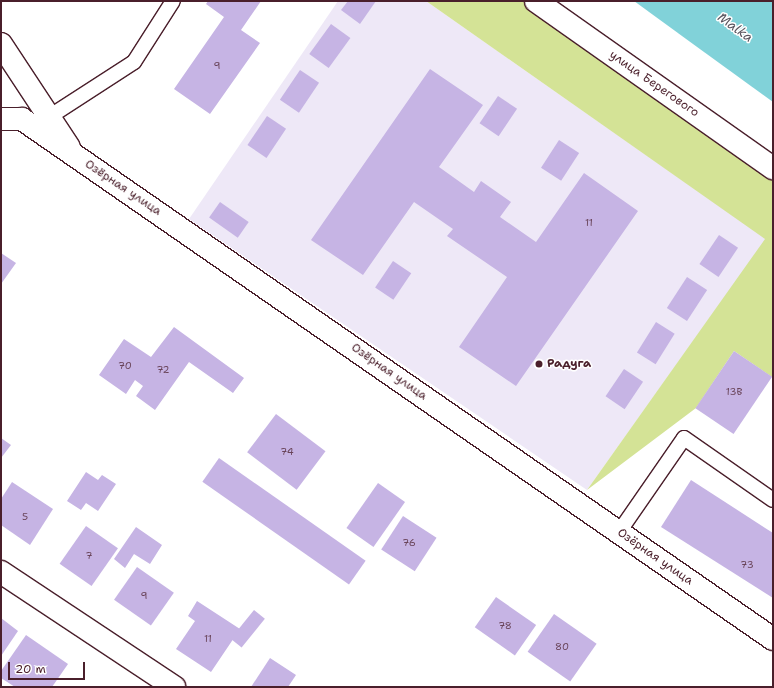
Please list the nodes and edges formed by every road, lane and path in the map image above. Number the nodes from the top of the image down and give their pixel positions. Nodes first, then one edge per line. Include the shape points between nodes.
1 (173, 1) edge
2 (536, 1) edge
3 (1, 44) edge
4 (49, 117) junction
5 (1, 119) edge
6 (22, 119) junction
7 (75, 157) junction
8 (773, 168) edge
9 (773, 500) edge
10 (619, 532) junction
11 (1, 572) edge
12 (773, 639) edge
13 (174, 687) edge

1 - 4 lane via 134,62
2 - 8 street, улица Берегового
3 - 4 street
4 - 6 lane
4 - 7 street
5 - 6 street
6 - 7 street, Озёрная улица
7 - 10 street, Озёрная улица
9 - 10 lane via 684,438
10 - 12 street, Озёрная улица
11 - 13 street

